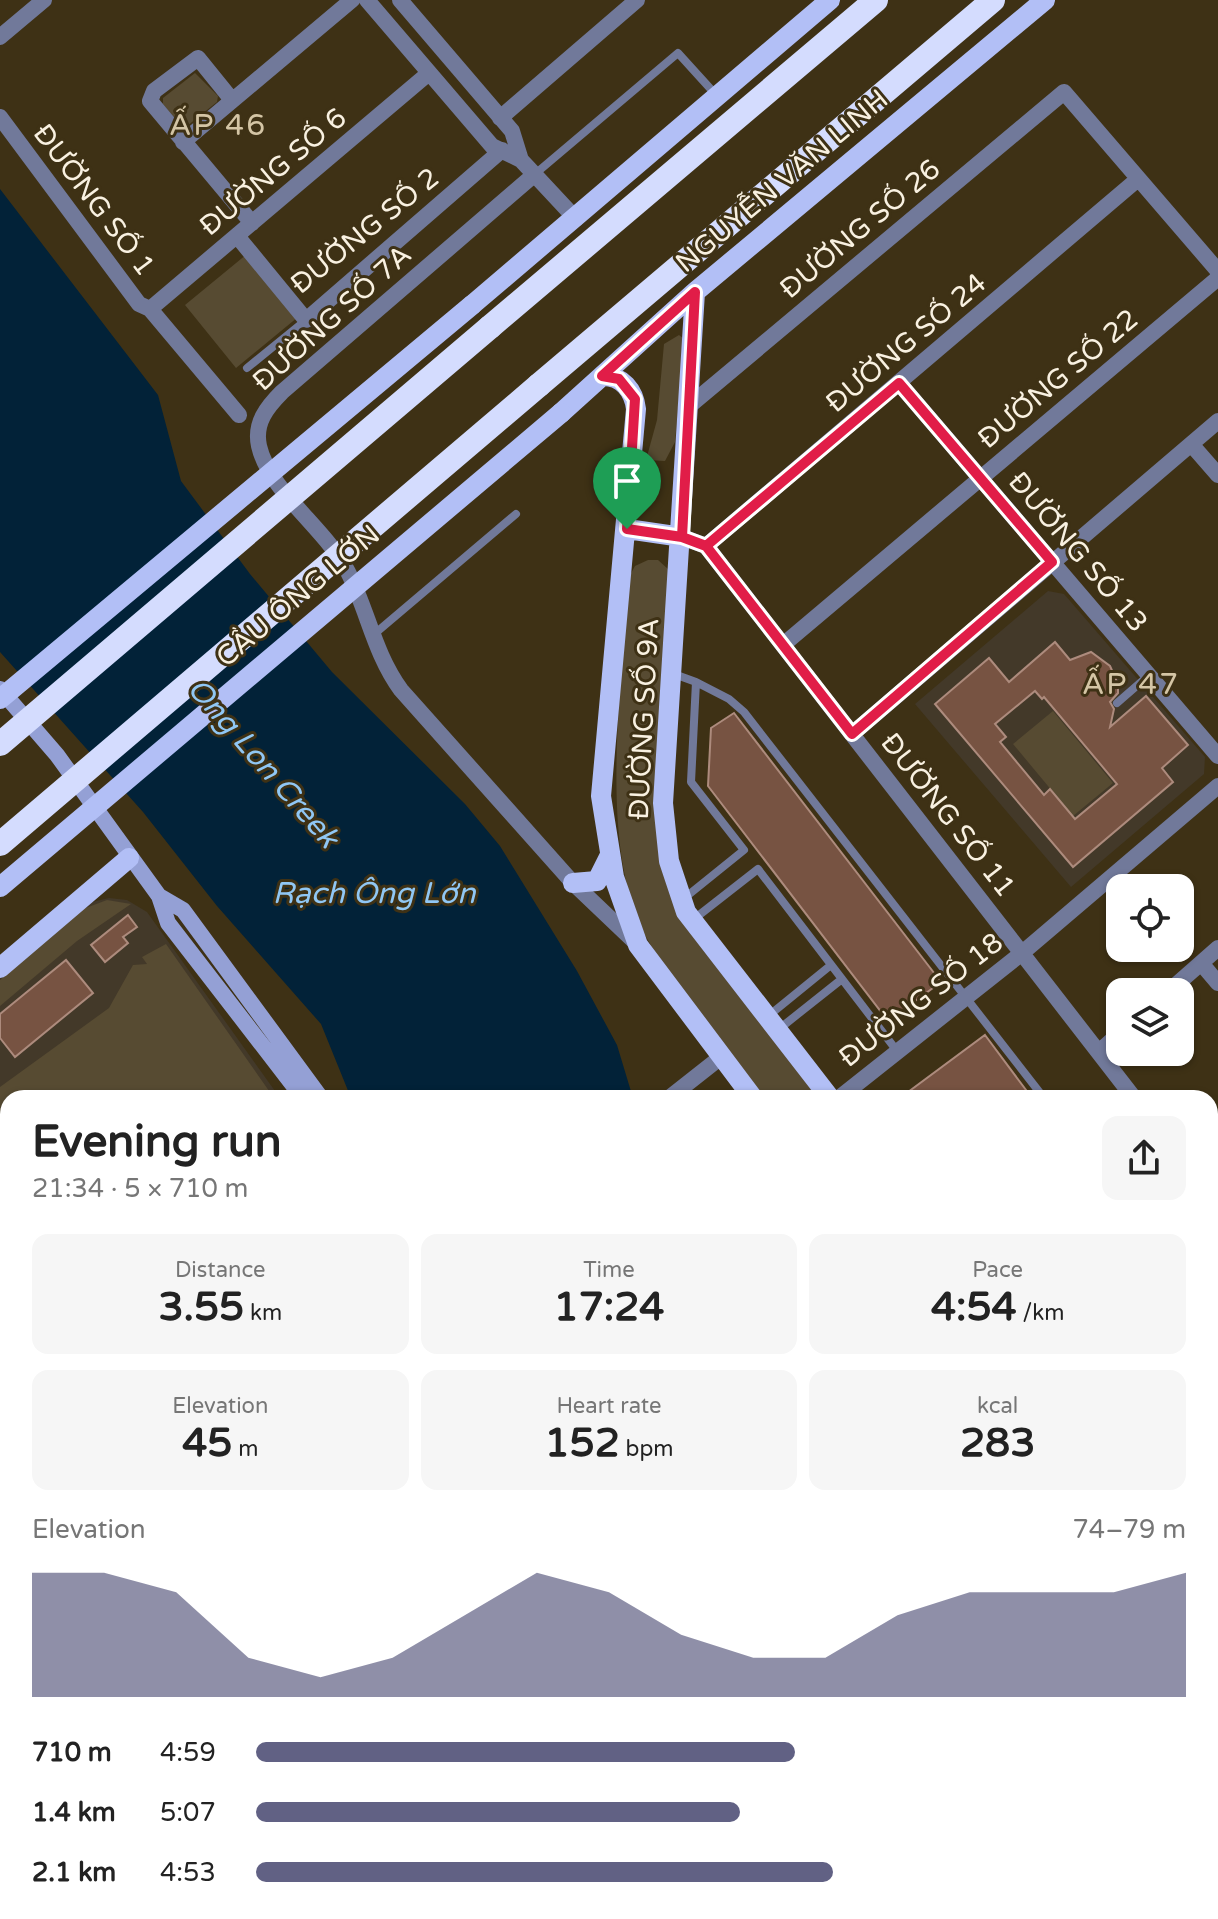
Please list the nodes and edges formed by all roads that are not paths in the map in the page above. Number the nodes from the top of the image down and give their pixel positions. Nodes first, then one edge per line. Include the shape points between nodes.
1 (44, 0) edge
2 (352, 0) edge
3 (367, 0) edge
4 (400, 0) edge
5 (637, 0) edge
6 (830, 0) edge
7 (993, 0) edge
8 (1045, 0) edge
9 (873, 3) edge
10 (0, 37) edge
11 (429, 73) junction
12 (718, 96) junction
13 (232, 100) junction
14 (0, 117) edge
15 (500, 118) junction
16 (183, 142) junction
17 (502, 150) junction
18 (521, 160) junction
19 (535, 174) junction
20 (1138, 179) junction
21 (576, 219) junction
22 (252, 223) junction
23 (237, 236) junction
24 (1218, 271) edge
25 (1218, 278) edge
26 (695, 292) junction
27 (150, 309) junction
28 (306, 320) junction
29 (247, 368) dead end
30 (602, 376) junction
31 (899, 383) junction
32 (539, 385) joint
33 (689, 406) junction
34 (561, 413) joint
35 (239, 415) dead end
36 (1218, 421) edge
37 (1191, 444) junction
38 (1218, 475) edge
39 (981, 477) junction
40 (516, 514) dead end
41 (627, 529) junction
42 (682, 537) junction
43 (706, 546) junction
44 (1052, 562) junction
45 (371, 637) junction
46 (784, 644) junction
47 (673, 674) junction
48 (1149, 675) junction
49 (696, 682) junction
50 (0, 689) edge
51 (0, 699) edge
52 (1117, 703) dead end
53 (852, 734) junction
54 (0, 744) edge
55 (1218, 756) edge
56 (666, 757) junction
57 (689, 758) junction
58 (1218, 786) edge
59 (0, 844) edge
60 (610, 855) junction
61 (129, 858) junction
62 (573, 883) junction
63 (0, 887) edge
64 (159, 896) junction
65 (681, 901) junction
66 (693, 921) junction
67 (638, 945) junction
68 (1218, 948) edge
69 (1022, 953) junction
70 (1201, 963) junction
71 (831, 965) junction
72 (0, 968) edge
73 (1184, 978) edge
74 (842, 979) junction
75 (1218, 983) edge
76 (965, 999) junction
77 (772, 1024) junction
78 (1106, 1046) edge
79 (898, 1051) junction
80 (1099, 1052) junction
81 (721, 1057) junction
82 (297, 1090) edge
83 (315, 1090) edge
84 (679, 1090) edge
85 (747, 1090) edge
86 (824, 1090) edge
87 (849, 1090) edge
88 (1038, 1090) edge
89 (1128, 1090) edge

1 - 10 street
2 - 13 street
3 - 11 street
4 - 15 street
5 - 15 street
6 - 12 main road
7 - 32 highway, NGUYỄN VĂN LINH
8 - 26 main road, NGUYỄN VĂN LINH
9 - 54 highway, bridge
11 - 17 street via 492,146
11 - 22 street, ĐƯỜNG SỐ 6
12 - 19 lane, ĐƯỜNG SỐ 7A via 678,53
12 - 21 main road
13 - 16 street
13 - 16 street via 198,58 154,91 150,101
14 - 27 street, ĐƯỜNG SỐ 1 via 139,304
15 - 18 street via 512,131
16 - 22 street
17 - 18 street
17 - 28 street, ĐƯỜNG SỐ 2
18 - 19 street
19 - 21 street
19 - 45 street, ĐƯỜNG SỐ 7A via 263,414 258,442 262,456 348,572
20 - 24 street
20 - 31 street, ĐƯỜNG SỐ 24
20 - 33 street, ĐƯỜNG SỐ 26 via 1064,92
21 - 51 main road, bridge
22 - 23 street, ĐƯỜNG SỐ 6
23 - 27 street, ĐƯỜNG SỐ 6
23 - 28 street, ĐƯỜNG SỐ 2
25 - 39 street, ĐƯỜNG SỐ 22
26 - 30 main road, NGUYỄN VĂN LINH
26 - 33 main road, ĐƯỜNG SỐ 9A
27 - 35 street, ĐƯỜNG SỐ 1
28 - 29 lane
30 - 34 main road, NGUYỄN VĂN LINH
30 - 41 main road, ĐƯỜNG SỐ 9A via 619,379 635,399
31 - 39 street, ĐƯỜNG SỐ 13
31 - 43 street, ĐƯỜNG SỐ 24
32 - 59 highway, CẦU ÔNG LỚN, bridge
33 - 42 main road, ĐƯỜNG SỐ 9A
34 - 63 main road, CẦU ÔNG LỚN, bridge
36 - 37 street
37 - 38 street
37 - 44 street
39 - 44 street, ĐƯỜNG SỐ 13
39 - 46 street, ĐƯỜNG SỐ 22
40 - 45 lane
41 - 42 main road
41 - 60 main road, ĐƯỜNG SỐ 9A via 601,796
42 - 43 street
42 - 47 main road, ĐƯỜNG SỐ 9A
43 - 46 street, ĐƯỜNG SỐ 11
44 - 48 street, ĐƯỜNG SỐ 13
44 - 53 street
45 - 62 street, ĐƯỜNG SỐ 7A via 401,690
46 - 53 street, ĐƯỜNG SỐ 11
47 - 49 lane
47 - 56 main road, ĐƯỜNG SỐ 9A
48 - 52 lane
48 - 55 street, ĐƯỜNG SỐ 13
49 - 57 lane
49 - 76 lane via 744,712
50 - 61 main road via 57,755
53 - 69 street, ĐƯỜNG SỐ 11
56 - 57 lane
56 - 65 main road, ĐƯỜNG SỐ 9A via 663,803 669,861
57 - 65 lane via 691,782 744,850
58 - 69 street, ĐƯỜNG SỐ 18
60 - 62 main road via 597,881
60 - 67 main road, ĐƯỜNG SỐ 9A
61 - 64 main road
61 - 72 main road
62 - 67 street, ĐƯỜNG SỐ 7A
64 - 82 main road via 168,923
64 - 83 main road via 183,910
65 - 66 main road, ĐƯỜNG SỐ 9A
66 - 71 lane via 758,869
66 - 77 main road, ĐƯỜNG SỐ 9A
67 - 81 main road, ĐƯỜNG SỐ 9A
68 - 70 street
69 - 76 street, ĐƯỜNG SỐ 18
69 - 80 street, ĐƯỜNG SỐ 11
70 - 73 street
70 - 75 street
71 - 74 lane
71 - 77 lane
74 - 77 lane
74 - 79 lane
76 - 79 street, ĐƯỜNG SỐ 18
76 - 88 lane
77 - 86 main road, ĐƯỜNG SỐ 9A
78 - 80 street
79 - 87 street, ĐƯỜNG SỐ 18
80 - 89 street, ĐƯỜNG SỐ 11
81 - 84 street
81 - 85 main road, ĐƯỜNG SỐ 9A

